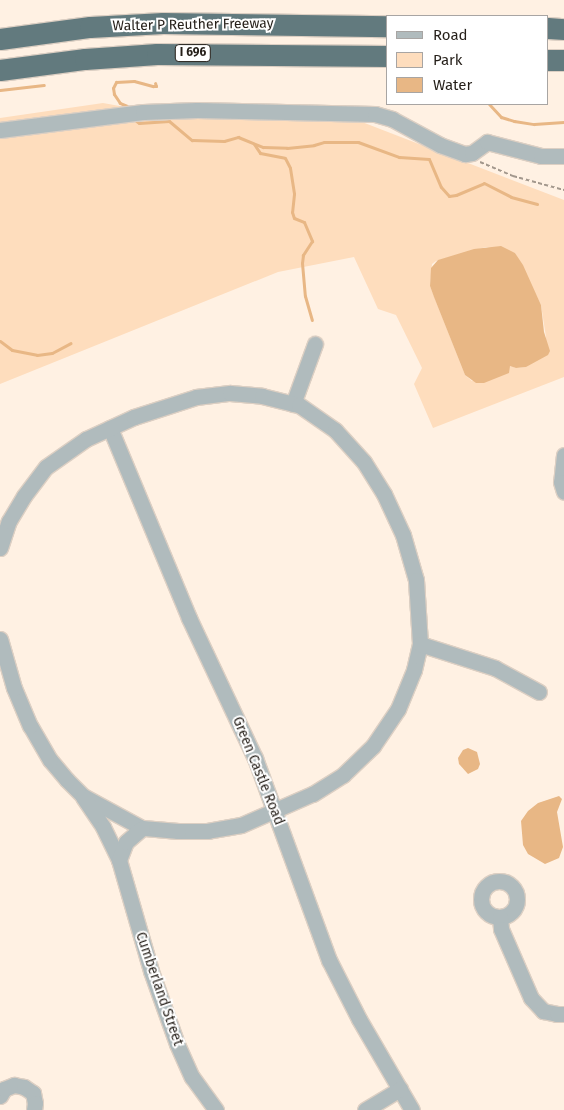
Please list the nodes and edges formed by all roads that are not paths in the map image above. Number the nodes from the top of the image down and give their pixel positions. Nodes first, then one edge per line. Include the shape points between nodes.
1 (386, 26) edge
2 (549, 28) edge
3 (564, 29) edge
4 (0, 39) edge
5 (386, 56) edge
6 (549, 60) edge
7 (564, 60) edge
8 (0, 70) edge
9 (0, 130) edge
10 (564, 156) edge
11 (315, 344) dead end
12 (293, 404) junction
13 (110, 428) junction
14 (564, 455) edge
15 (564, 492) edge
16 (1, 540) edge
17 (0, 639) edge
18 (420, 644) junction
19 (539, 692) dead end
20 (82, 796) junction
21 (275, 811) junction
22 (142, 828) junction
23 (118, 860) junction
24 (500, 917) dead end
25 (564, 1014) edge
26 (400, 1089) junction
27 (0, 1096) edge
28 (34, 1110) edge
29 (216, 1110) edge
30 (365, 1110) edge
31 (412, 1110) edge

1 - 4 highway, Walter P Reuther Freeway via 163,22
2 - 3 highway
5 - 8 highway, Walter P Reuther Freeway / I 696 via 157,54
6 - 7 highway
9 - 10 street via 143,112 374,114 392,119 440,145 465,154 488,142 541,156
11 - 12 street
12 - 13 street via 262,396 210,394
12 - 18 street via 300,405 335,430 364,462 384,494 403,535 416,580
13 - 16 street via 86,439 46,467 24,496
13 - 21 street, Green Castle Road via 189,618 256,758
14 - 15 street via 561,482
17 - 20 street via 14,688 30,726 50,760
18 - 19 street via 495,668
18 - 21 street via 414,670 398,709 373,746 343,775
20 - 22 street
20 - 23 street, Cumberland Street via 103,827
21 - 22 street via 242,825 208,831
21 - 26 street, Green Castle Road via 329,960
22 - 23 street via 126,842
23 - 29 street, Cumberland Street via 167,1019 192,1077
24 - 25 street via 501,929 531,998 546,1012
26 - 30 street
26 - 31 street, Green Castle Road
27 - 28 street via 4,1089 14,1085 24,1087 33,1094

